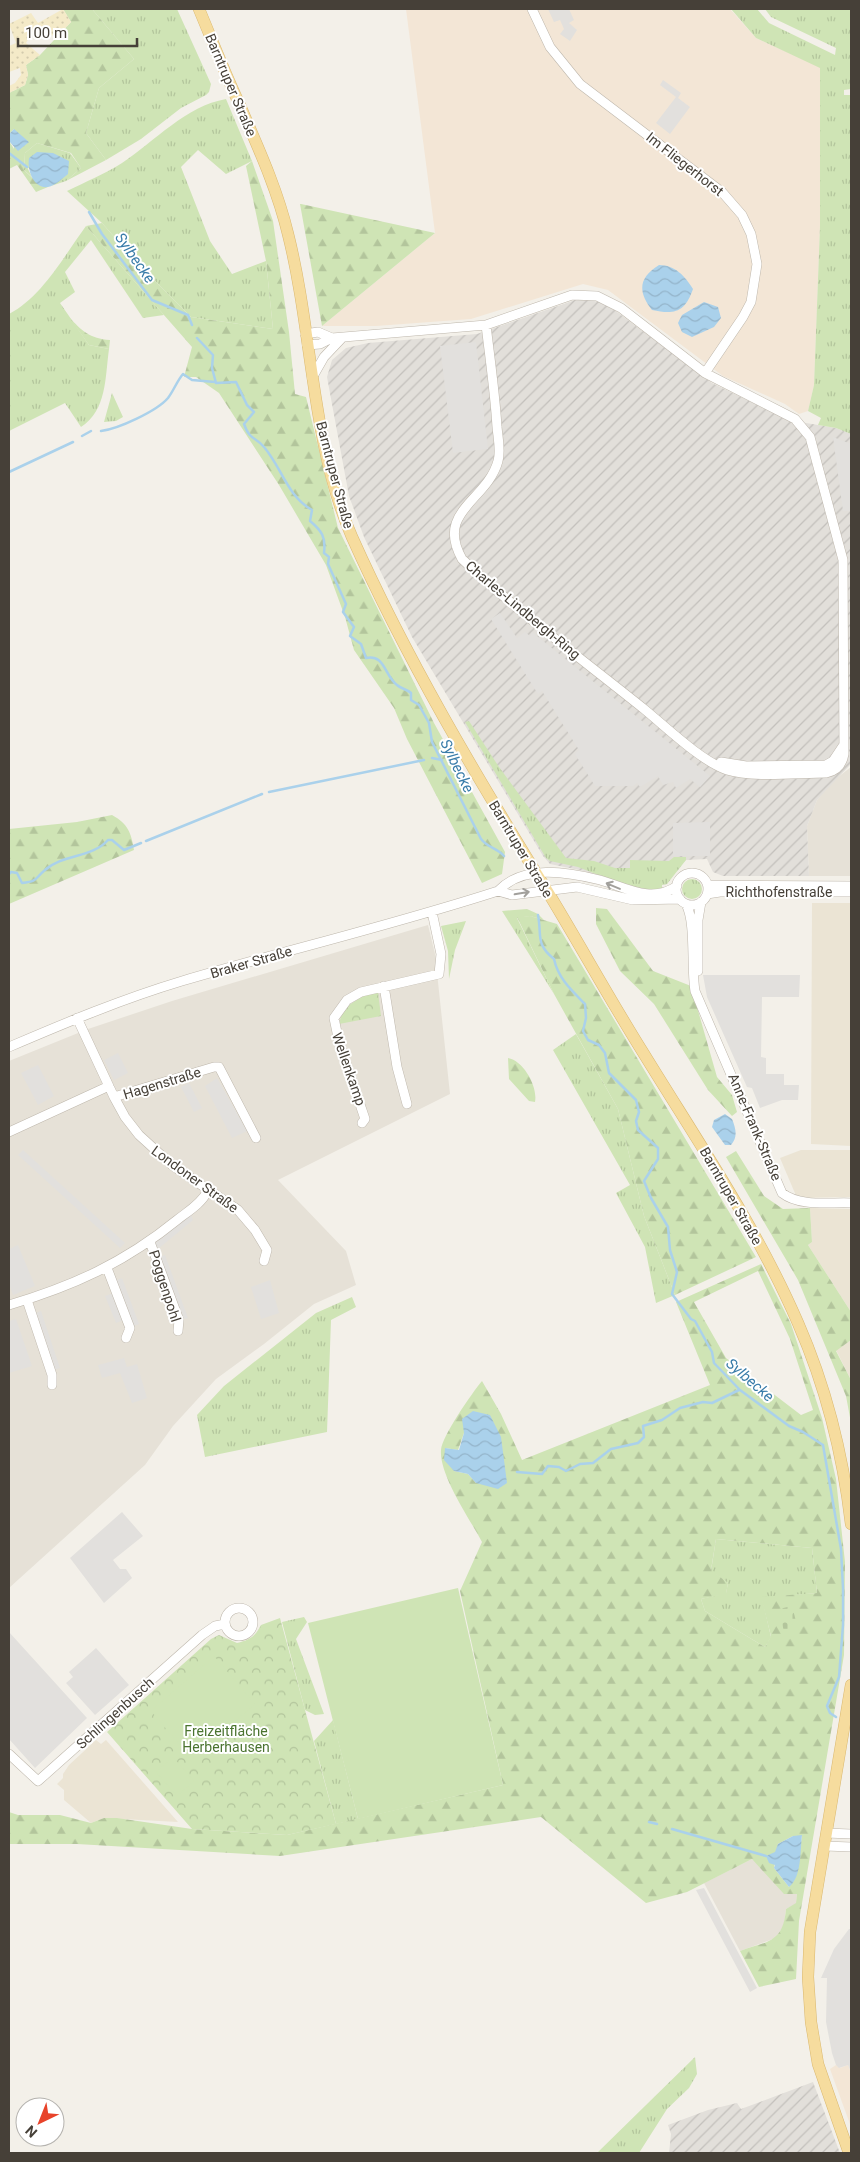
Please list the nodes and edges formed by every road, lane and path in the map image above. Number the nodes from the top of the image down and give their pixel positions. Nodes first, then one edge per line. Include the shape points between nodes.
1 (199, 9) edge
2 (532, 9) edge
3 (486, 325) junction
4 (337, 338) junction
5 (306, 340) junction
6 (705, 372) junction
7 (312, 378) junction
8 (535, 872) junction
9 (677, 886) junction
10 (851, 886) edge
11 (546, 890) junction
12 (708, 890) junction
13 (498, 891) junction
14 (851, 892) edge
15 (683, 901) junction
16 (701, 902) junction
17 (432, 912) junction
18 (384, 986) junction
19 (699, 996) junction
20 (77, 1018) junction
21 (9, 1047) edge
22 (108, 1086) junction
23 (114, 1097) junction
24 (407, 1104) dead end
25 (362, 1123) dead end
26 (9, 1132) edge
27 (256, 1138) dead end
28 (207, 1192) junction
29 (851, 1203) edge
30 (150, 1242) junction
31 (264, 1261) dead end
32 (107, 1268) junction
33 (27, 1300) junction
34 (9, 1305) edge
35 (178, 1331) dead end
36 (126, 1338) dead end
37 (52, 1385) dead end
38 (851, 1524) edge
39 (225, 1624) dead end
40 (851, 1686) edge
41 (9, 1754) edge
42 (826, 1832) junction
43 (851, 1834) edge
44 (825, 1846) junction
45 (851, 1847) edge
46 (849, 2153) edge

1 - 5 main road, Barntruper Straße via 280,206 289,236
2 - 6 street, Im Fliegerhorst via 550,48 580,84 722,192 742,215 751,234 757,264 751,302
3 - 4 street, Charles-Lindbergh-Ring
3 - 6 street, Charles-Lindbergh-Ring via 572,296 597,296 621,308
3 - 6 street, Charles-Lindbergh-Ring via 495,395 498,460 492,476 457,517 453,538 462,559 671,731 711,760 746,766 817,766 830,763 843,746 843,560 810,437 795,419
4 - 5 street, Charles-Lindbergh-Ring via 318,332
4 - 7 street
5 - 7 main road, Barntruper Straße
7 - 8 main road, Barntruper Straße via 329,462 352,536 433,699
9 -> 8 street via 664,892 636,893 601,881
8 - 11 main road, Barntruper Straße
8 - 13 street, Braker Straße via 505,883
9 - 12 street via 682,877 694,873 704,878
9 - 15 street
10 - 12 street, Richthofenstraße
13 -> 11 street, Braker Straße via 512,895
11 - 15 street via 577,887 633,900
11 - 38 main road, Barntruper Straße via 738,1208 789,1302 819,1376 831,1417 846,1482
12 - 14 street, Richthofenstraße
12 - 16 street
13 - 17 street, Braker Straße
15 - 16 street
15 - 19 street, Anne-Frank-Straße via 691,918 694,983
16 - 19 street, Anne-Frank-Straße via 698,923
17 - 18 street, Wellenkamp via 441,954 439,974
17 - 20 street, Braker Straße via 180,982
18 - 24 street via 397,1067
18 - 25 street, Wellenkamp via 361,992 347,1000 334,1018 366,1119
19 - 29 street, Anne-Frank-Straße via 782,1193 790,1199 810,1202
20 - 21 street, Braker Straße
20 - 22 street, Londoner Straße
22 - 23 street, Londoner Straße
22 - 26 street
23 - 27 street, Hagenstraße via 219,1067
23 - 28 street, Londoner Straße via 125,1117 150,1146
28 - 30 street, Poggenpohl via 201,1201
28 - 31 street, Londoner Straße via 238,1210 250,1222 267,1250
30 - 32 street, Poggenpohl
30 - 35 street, Poggenpohl via 179,1320
32 - 33 street, Poggenpohl
32 - 36 street via 130,1328
33 - 34 street, Poggenpohl
33 - 37 street via 52,1375
39 - 41 street, Schlingenbusch via 215,1626 202,1635 38,1781
40 - 42 main road
42 - 43 street
42 - 44 main road
44 - 45 street
44 - 46 main road via 809,1946 810,2015 824,2085

